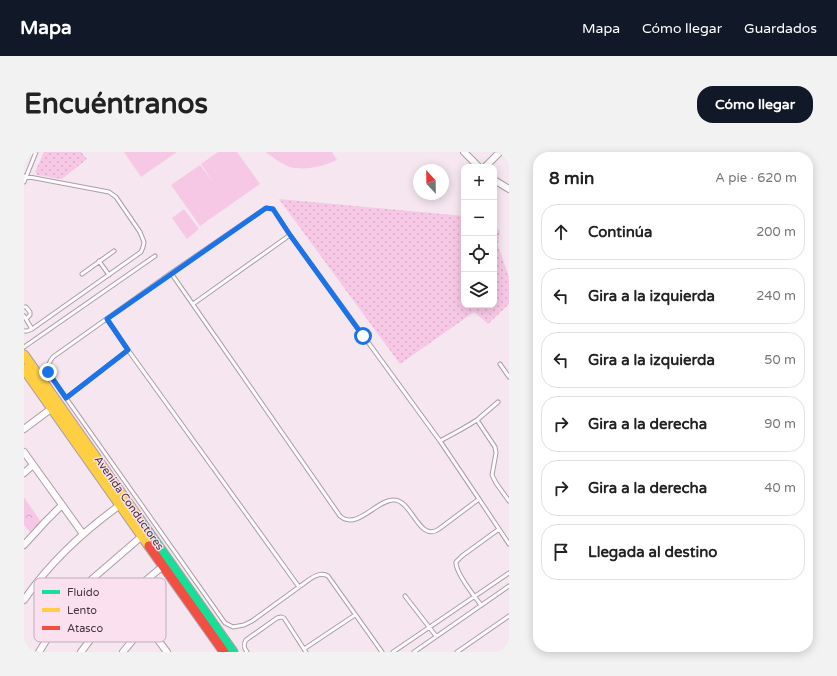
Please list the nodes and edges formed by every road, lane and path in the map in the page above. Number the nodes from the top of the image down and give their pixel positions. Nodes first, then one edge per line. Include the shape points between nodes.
1 (36, 152) edge
2 (464, 152) edge
3 (500, 152) edge
4 (477, 164) edge
5 (488, 164) edge
6 (25, 176) edge
7 (24, 182) edge
8 (497, 182) edge
9 (508, 188) edge
10 (290, 235) junction
11 (114, 251) dead end
12 (155, 256) dead end
13 (99, 262) junction
14 (171, 273) junction
15 (82, 274) dead end
16 (109, 274) junction
17 (193, 304) junction
18 (24, 307) edge
19 (25, 317) edge
20 (107, 319) junction
21 (32, 329) junction
22 (24, 331) edge
23 (24, 347) edge
24 (128, 350) junction
25 (24, 355) edge
26 (500, 364) dead end
27 (24, 369) edge
28 (24, 377) edge
29 (509, 377) edge
30 (66, 398) junction
31 (498, 402) dead end
32 (50, 409) junction
33 (477, 420) junction
34 (24, 429) edge
35 (440, 442) junction
36 (24, 452) edge
37 (33, 465) junction
38 (24, 473) edge
39 (480, 498) junction
40 (509, 501) edge
41 (62, 505) junction
42 (118, 506) junction
43 (499, 530) junction
44 (83, 534) junction
45 (140, 538) junction
46 (509, 544) edge
47 (24, 545) edge
48 (160, 567) junction
49 (509, 573) edge
50 (41, 578) edge
51 (93, 578) edge
52 (148, 578) edge
53 (509, 586) edge
54 (34, 587) edge
55 (299, 587) junction
56 (24, 589) edge
57 (405, 596) dead end
58 (474, 596) junction
59 (26, 598) edge
60 (481, 605) junction
61 (355, 615) junction
62 (509, 616) edge
63 (429, 627) junction
64 (436, 636) junction
65 (45, 642) edge
66 (88, 642) edge
67 (131, 642) edge
68 (159, 642) edge
69 (305, 651) edge
70 (39, 652) edge
71 (81, 652) edge
72 (123, 652) edge
73 (166, 652) edge
74 (217, 652) edge
75 (224, 652) edge
76 (233, 652) edge
77 (247, 652) edge
78 (382, 652) edge
79 (393, 652) edge
80 (414, 652) edge
81 (457, 652) edge

1 - 6 lane
2 - 4 street
3 - 5 street
6 - 7 lane
6 - 16 lane via 106,191 116,197 140,232 143,247 141,252
8 - 9 street
10 - 14 lane via 273,209 266,208
10 - 17 lane
10 - 35 lane
11 - 13 lane
12 - 23 lane
13 - 15 lane
13 - 16 lane
14 - 17 lane
14 - 20 lane
16 - 21 lane
17 - 39 lane via 343,518 356,519 386,501 394,500 404,505 424,529 434,532
18 - 19 lane via 30,312 30,315
19 - 21 lane
20 - 24 lane
20 - 30 lane via 53,357 50,362 48,372
21 - 22 lane
24 - 30 lane
24 - 55 lane
25 - 76 main road, Avenida Conductores
26 - 29 lane
27 - 32 main road, Avenida Conductores
28 - 32 main road
30 - 55 lane via 225,623 233,627 244,625
31 - 33 lane
32 - 34 street
32 - 42 main road, Avenida Conductores
33 - 35 lane
33 - 40 lane via 495,447 492,475
35 - 39 lane
36 - 37 street
37 - 38 street
37 - 41 street
39 - 43 lane
41 - 44 street
41 - 47 street
42 - 44 street
42 - 45 main road, Avenida Conductores
43 - 46 lane
43 - 58 lane via 456,562
44 - 50 street
45 - 48 main road, Avenida Conductores
45 - 51 street
48 - 52 street
48 - 74 main road
48 - 75 main road, Avenida Conductores
49 - 58 lane
53 - 60 lane
54 - 59 street
55 - 61 lane via 320,574 325,574
56 - 59 street
57 - 63 lane
58 - 60 lane
58 - 63 lane
60 - 64 lane
61 - 69 lane
61 - 78 lane
62 - 81 lane
63 - 64 lane
63 - 79 lane
64 - 80 lane
65 - 70 street
66 - 71 street
67 - 72 street
68 - 73 street
69 - 77 lane via 281,617 246,640 244,646

